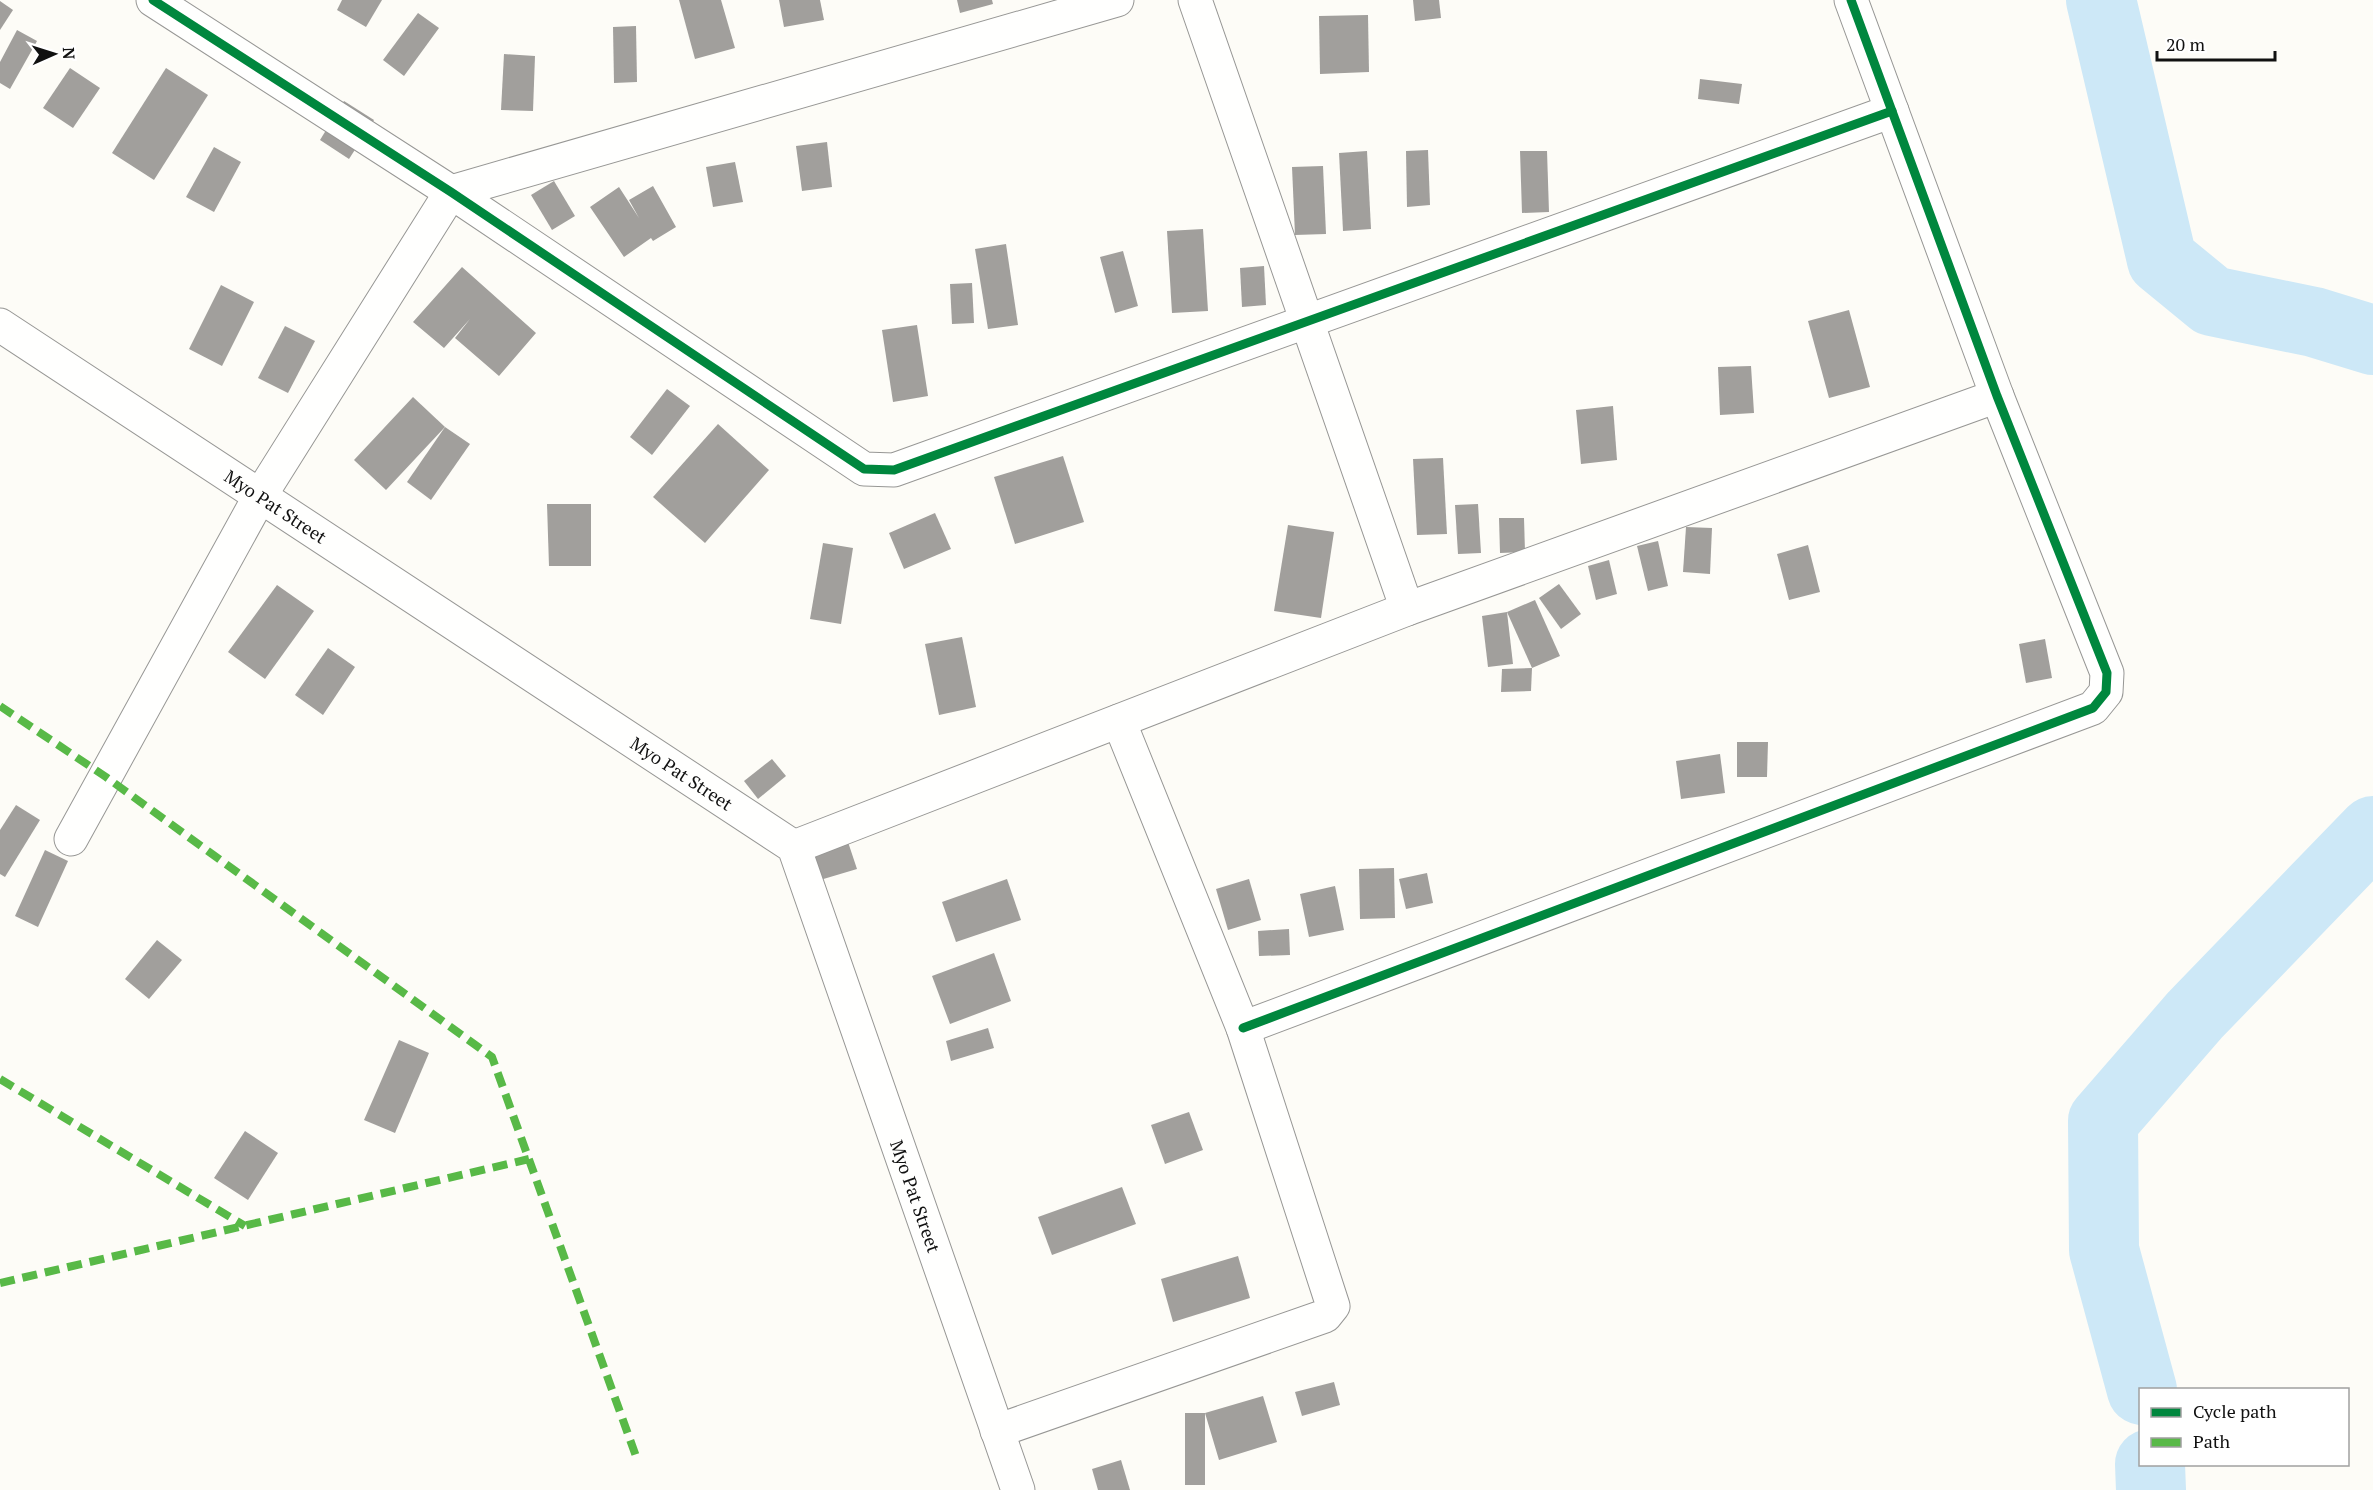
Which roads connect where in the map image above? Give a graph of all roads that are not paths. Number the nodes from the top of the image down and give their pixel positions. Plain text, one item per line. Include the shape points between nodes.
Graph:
1 (153, 0) edge
2 (1117, 0) edge
3 (1195, 0) edge
4 (1851, 0) edge
5 (1892, 111) junction
6 (451, 192) junction
7 (1307, 320) junction
8 (0, 325) edge
9 (1997, 396) junction
10 (260, 496) junction
11 (1407, 609) junction
12 (1119, 721) junction
13 (71, 839) dead end
14 (794, 847) junction
15 (1243, 1028) junction
16 (997, 1431) junction
17 (1018, 1490) edge

1 - 6 street
2 - 6 street
3 - 7 street
4 - 5 street
5 - 7 street
5 - 9 street
6 - 7 street via 864,469 894,470
6 - 10 street
7 - 11 street
8 - 10 street, Myo Pat Street
9 - 11 street
9 - 15 street via 2107,673 2106,692 2093,708
10 - 13 street
10 - 14 street, Myo Pat Street
11 - 12 street
12 - 14 street
12 - 15 street
14 - 16 street, Myo Pat Street
15 - 16 street via 1333,1306 1330,1311 1325,1316
16 - 17 street, Myo Pat Street

